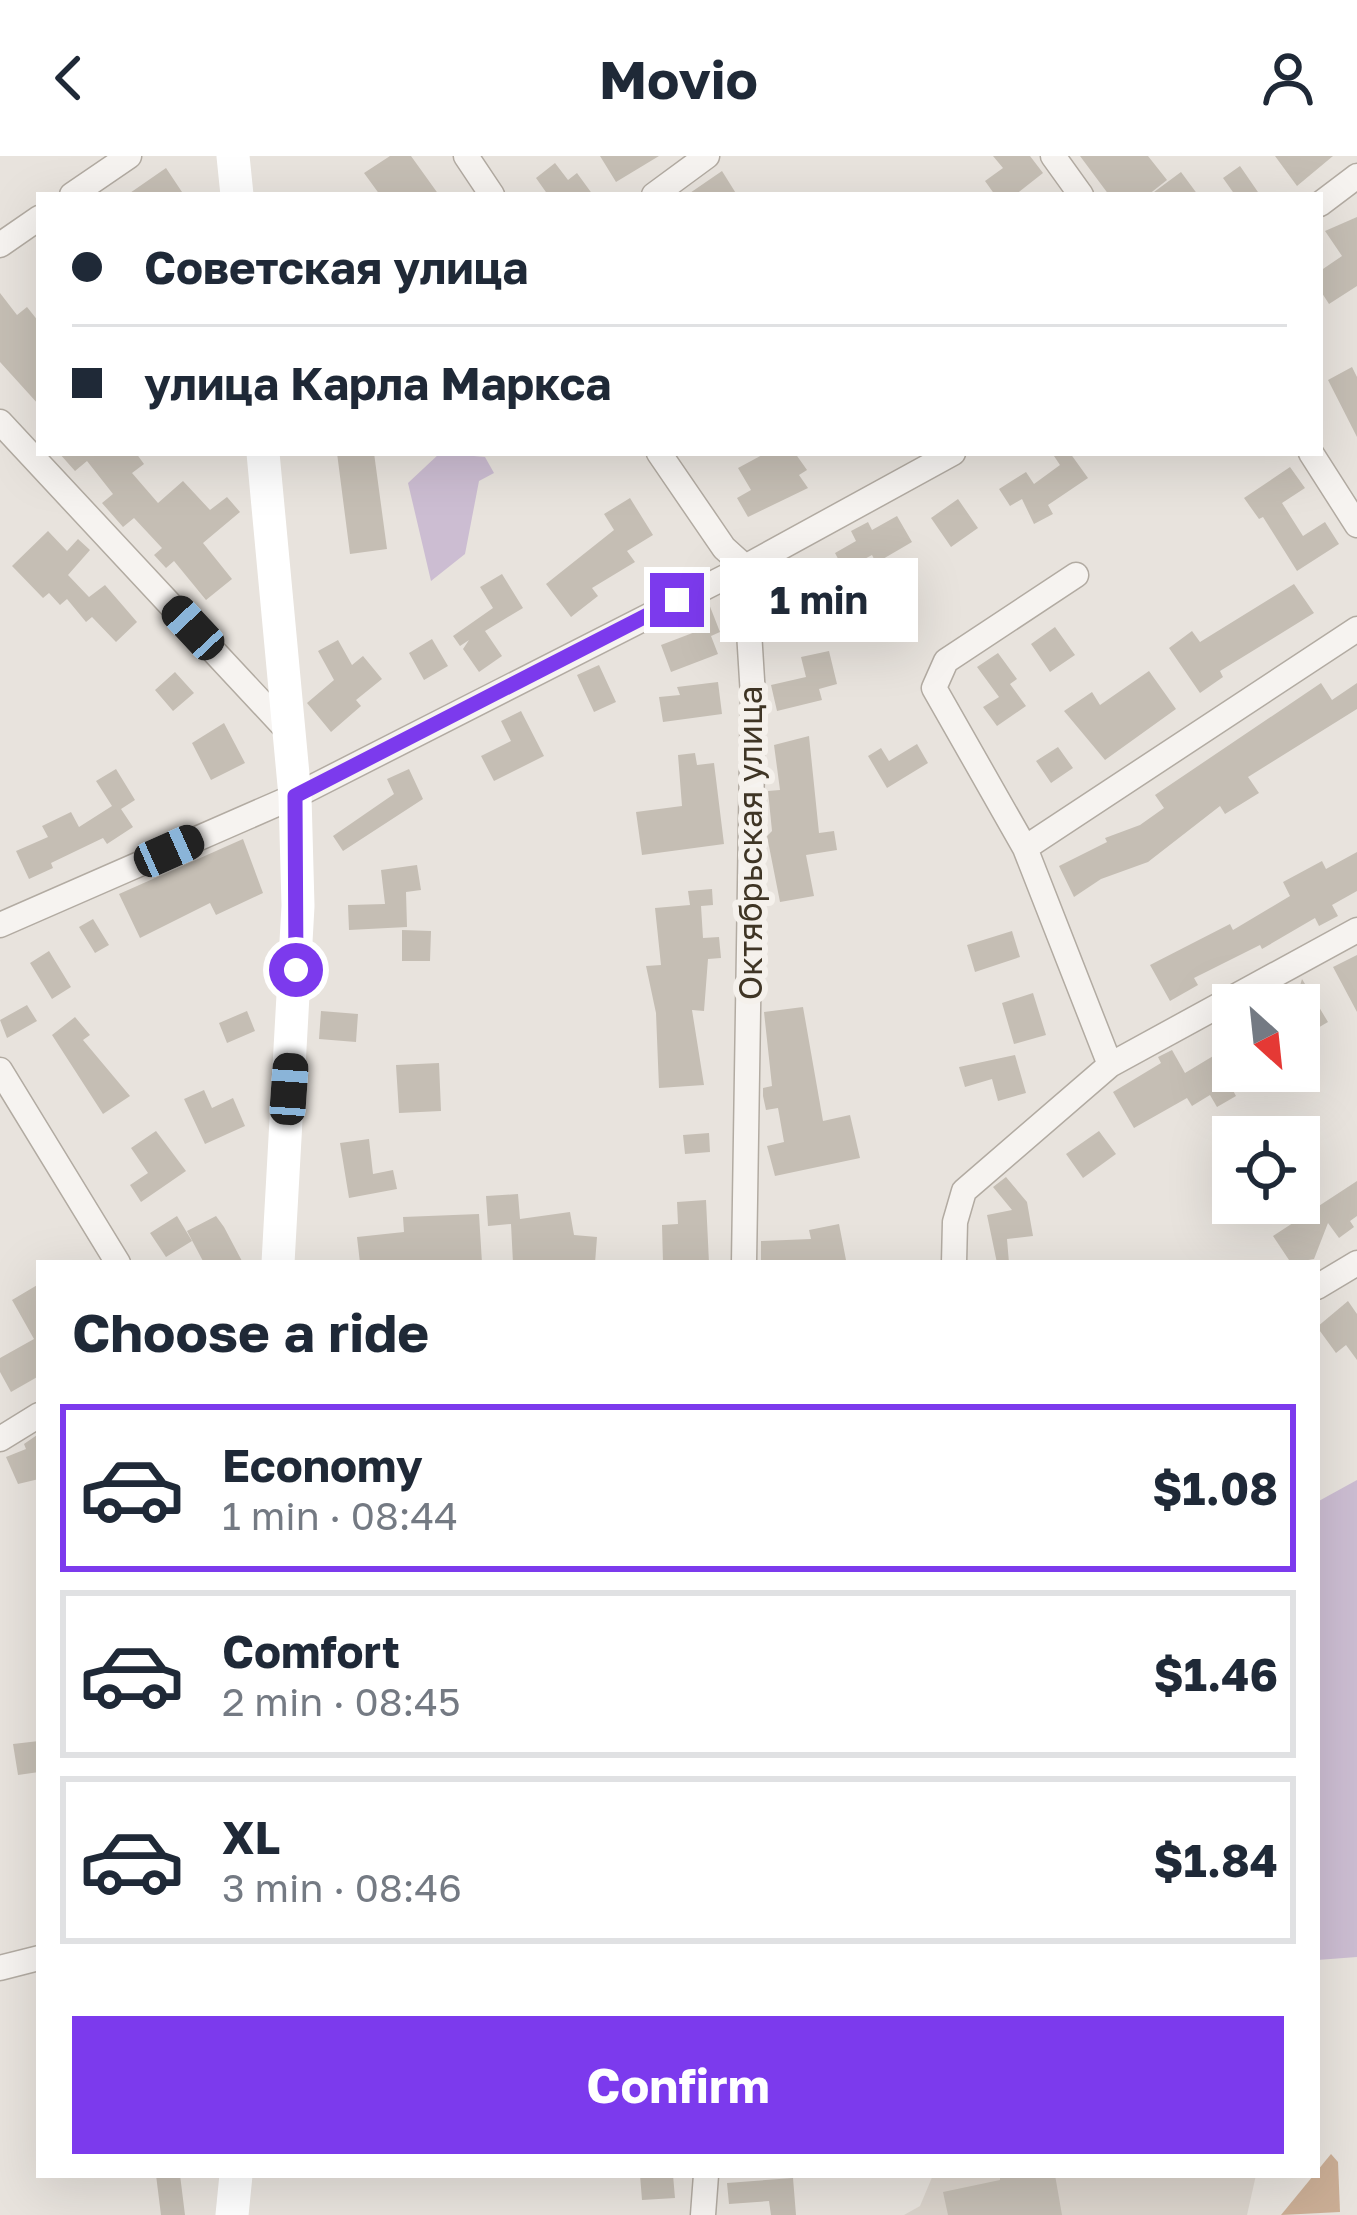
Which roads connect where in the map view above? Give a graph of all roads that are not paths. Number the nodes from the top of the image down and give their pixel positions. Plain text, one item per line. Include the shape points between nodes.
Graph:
1 (129, 156) edge
2 (233, 156) edge
3 (466, 156) edge
4 (707, 156) edge
5 (1053, 156) edge
6 (1357, 176) edge
7 (76, 192) edge
8 (237, 192) edge
9 (490, 192) edge
10 (658, 192) edge
11 (1080, 192) edge
12 (1323, 202) edge
13 (36, 220) edge
14 (0, 245) edge
15 (0, 422) edge
16 (263, 456) edge
17 (661, 456) edge
18 (947, 456) edge
19 (1313, 456) edge
20 (1357, 525) edge
21 (745, 566) junction
22 (1076, 574) dead end
23 (1357, 629) edge
24 (289, 732) junction
25 (295, 796) junction
26 (1025, 848) junction
27 (0, 925) edge
28 (1357, 930) edge
29 (1110, 1065) junction
30 (0, 1070) edge
31 (116, 1260) edge
32 (278, 1260) edge
33 (744, 1260) edge
34 (954, 1260) edge
35 (1357, 1263) edge
36 (1320, 1285) edge
37 (36, 1417) edge
38 (0, 1439) edge
39 (36, 1959) edge
40 (0, 1968) edge
41 (236, 2178) edge
42 (706, 2178) edge
43 (232, 2215) edge
44 (704, 2215) edge

1 - 7 street
2 - 8 street
3 - 9 street
4 - 10 street
5 - 11 street
6 - 12 street
13 - 14 street
15 - 24 street
16 - 24 street
17 - 21 street
18 - 21 street
19 - 20 street
21 - 25 street
21 - 33 street, Октябрьская улица via 753,696
22 - 26 street via 946,662 934,688
23 - 26 street
24 - 25 street
25 - 27 street
25 - 32 street via 296,963
26 - 29 street
28 - 29 street
29 - 34 street via 964,1191
30 - 31 street
35 - 36 street
37 - 38 street
39 - 40 street
41 - 43 street
42 - 44 street

